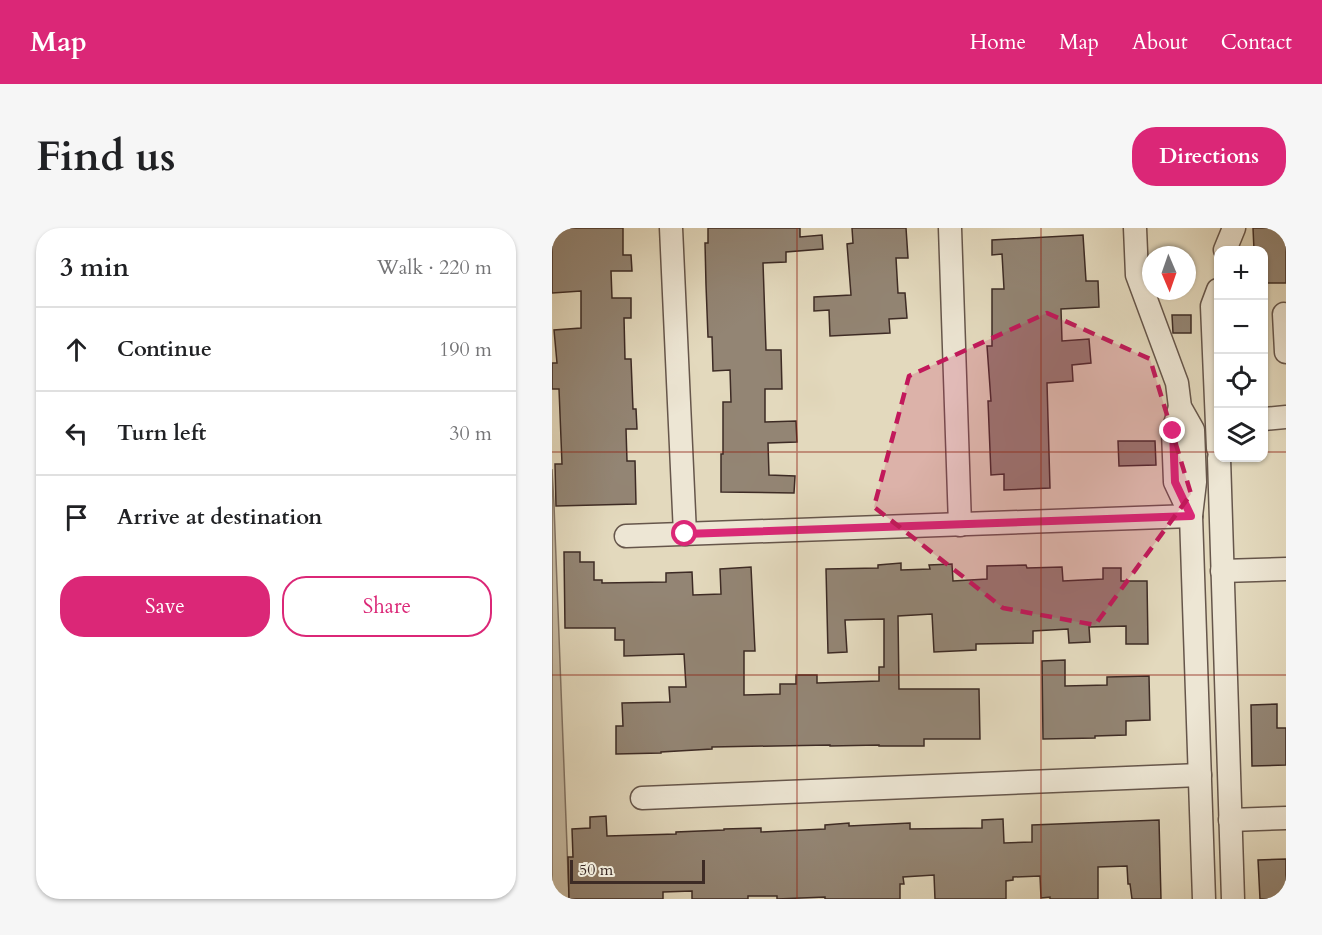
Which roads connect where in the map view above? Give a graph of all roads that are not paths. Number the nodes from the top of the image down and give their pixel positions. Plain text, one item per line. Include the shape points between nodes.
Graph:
1 (671, 228) edge
2 (950, 228) edge
3 (1135, 228) edge
4 (1234, 228) edge
5 (1227, 246) edge
6 (1214, 300) edge
7 (1284, 314) dead end
8 (1286, 352) edge
9 (1217, 408) edge
10 (1286, 417) edge
11 (1268, 419) edge
12 (1219, 462) edge
13 (1191, 516) junction
14 (960, 525) junction
15 (685, 534) junction
16 (626, 536) dead end
17 (1286, 569) edge
18 (1222, 571) junction
19 (1200, 775) junction
20 (642, 798) dead end
21 (1286, 818) edge
22 (1230, 820) junction
23 (1204, 899) edge
24 (1233, 899) edge

1 - 15 street
2 - 14 street
3 - 13 street via 1137,275 1177,383 1180,407 1193,430 1195,482
4 - 5 street
6 - 9 street
7 - 8 street
10 - 11 street
12 - 18 street
13 - 14 street
13 - 19 street
14 - 15 street
15 - 16 street
17 - 18 street
18 - 22 street
19 - 20 street
19 - 23 street
21 - 22 street
22 - 24 street

